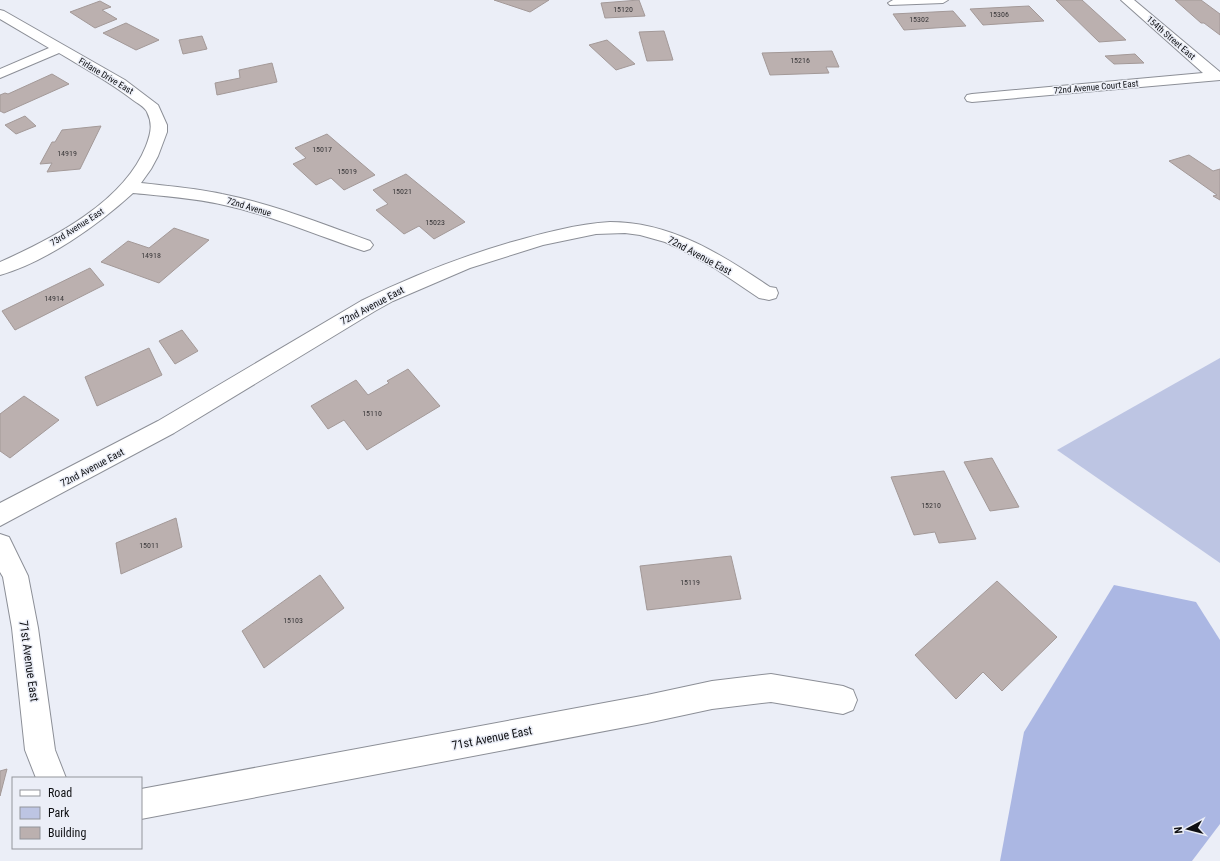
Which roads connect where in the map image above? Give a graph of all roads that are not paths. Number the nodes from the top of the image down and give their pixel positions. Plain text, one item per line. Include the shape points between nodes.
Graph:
1 (943, 0) edge
2 (1127, 0) edge
3 (893, 3) dead end
4 (0, 14) edge
5 (60, 48) junction
6 (0, 74) edge
7 (1218, 76) edge
8 (972, 98) dead end
9 (143, 169) joint
10 (129, 187) junction
11 (364, 245) dead end
12 (0, 269) edge
13 (769, 293) dead end
14 (0, 515) edge
15 (0, 545) edge
16 (843, 700) dead end
17 (51, 777) edge
18 (142, 804) edge

1 - 3 lane
2 - 7 street, 154th Street East
4 - 5 street, Firlane Drive East
5 - 6 street
5 - 9 street, Firlane Drive East via 120,83 153,108 159,132
7 - 8 street, 72nd Avenue Court East
9 - 10 street, 73rd Avenue East
10 - 11 street, 72nd Avenue via 223,199 261,209
10 - 12 street, 73rd Avenue East via 105,209 77,229 30,256
13 - 14 street, 72nd Avenue East via 703,254 640,229 584,230 535,241 492,254 395,292 166,427
15 - 17 street, 71st Avenue East via 15,576 26,628 40,750
16 - 18 street, 71st Avenue East via 771,688 712,695

